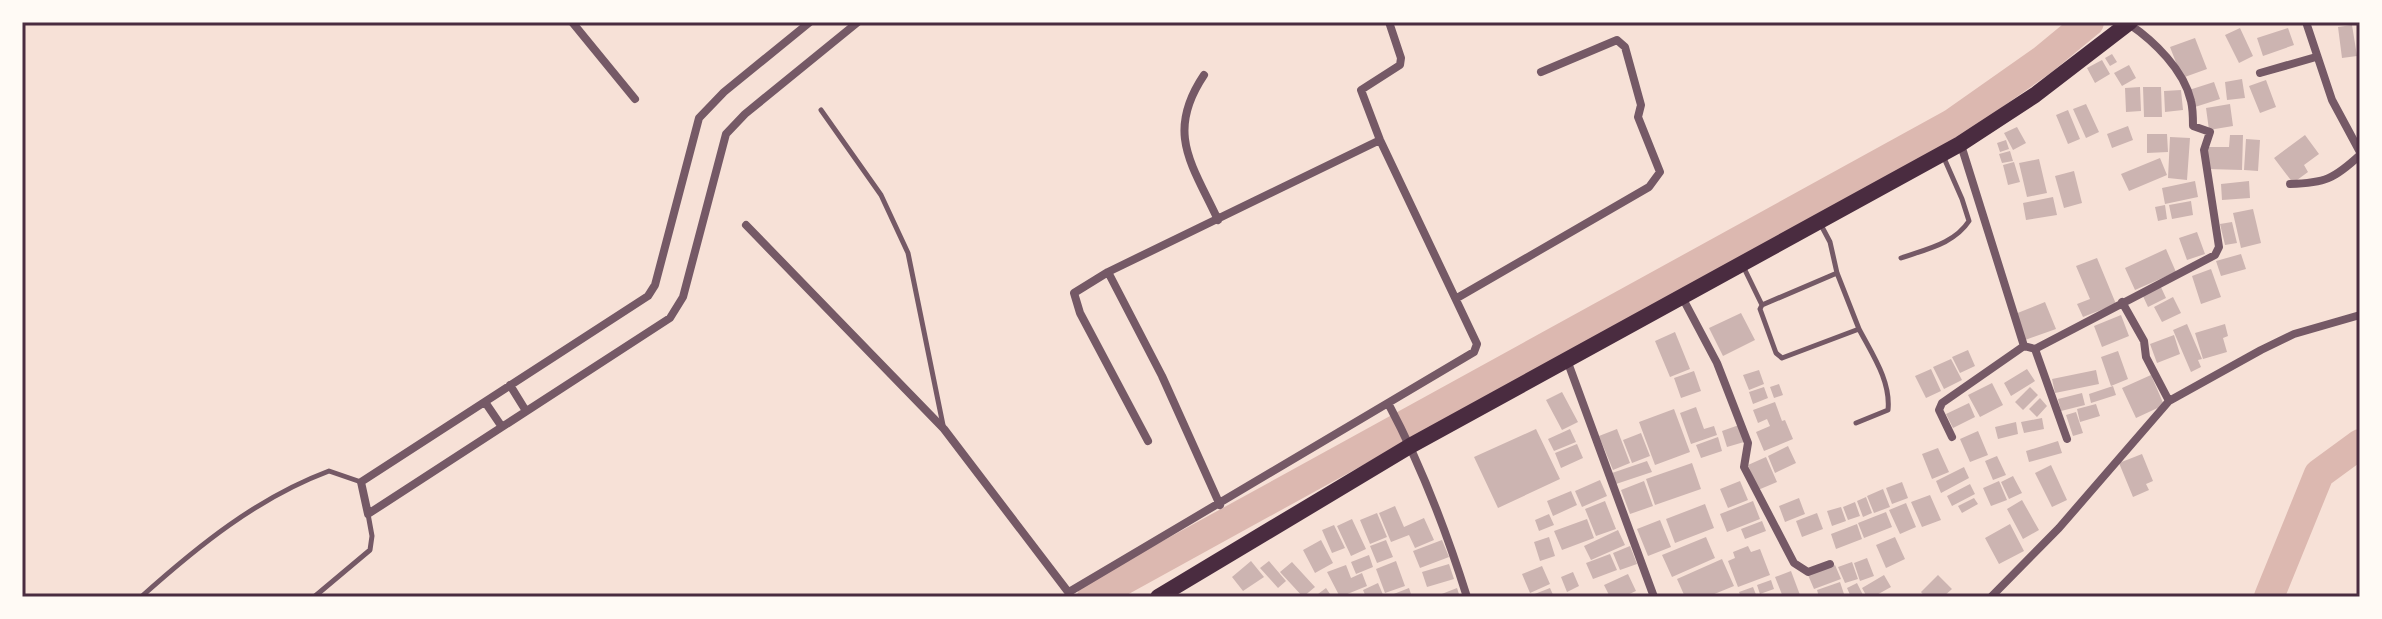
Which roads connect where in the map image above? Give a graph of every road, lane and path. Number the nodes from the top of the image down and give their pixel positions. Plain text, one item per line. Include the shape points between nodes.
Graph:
1 (572, 22) edge
2 (810, 22) edge
3 (858, 22) edge
4 (1389, 22) edge
5 (2306, 22) edge
6 (2129, 23) edge
7 (2316, 57) junction
8 (1541, 72) dead end
9 (2260, 73) dead end
10 (1204, 75) dead end
11 (635, 99) dead end
12 (821, 110) dead end
13 (1380, 140) junction
14 (1960, 144) junction
15 (1942, 154) junction
16 (2360, 154) edge
17 (2290, 184) dead end
18 (1218, 220) junction
19 (1820, 222) junction
20 (746, 225) dead end
21 (1901, 258) dead end
22 (1742, 264) junction
23 (1108, 272) junction
24 (1837, 273) junction
25 (1682, 297) junction
26 (1457, 298) junction
27 (2122, 302) junction
28 (1762, 305) junction
29 (2360, 315) edge
30 (1859, 329) junction
31 (2024, 346) junction
32 (2035, 349) junction
33 (1566, 359) junction
34 (510, 385) junction
35 (2169, 401) junction
36 (485, 402) junction
37 (1388, 403) junction
38 (526, 411) junction
39 (1856, 423) dead end
40 (502, 427) junction
41 (944, 429) junction
42 (1952, 437) dead end
43 (2067, 439) dead end
44 (1148, 441) dead end
45 (1408, 441) junction
46 (361, 482) junction
47 (1220, 505) junction
48 (368, 514) junction
49 (1830, 564) dead end
50 (1071, 595) edge
51 (1650, 596) edge
52 (141, 597) edge
53 (314, 597) edge
54 (1158, 597) edge
55 (1467, 597) edge
56 (1991, 597) edge

1 - 11 street
2 - 34 street via 699,118 648,296
3 - 38 street via 726,134 683,297 670,318
4 - 13 street via 1400,65 1361,90
5 - 7 street
6 - 14 main road
6 - 27 street via 2161,50 2186,88 2193,126 2210,132 2204,150 2219,247 2215,255
7 - 9 street
7 - 16 street
8 - 26 street via 1617,40 1625,47 1641,105 1638,117 1660,172 1649,187
10 - 18 street via 1185,109 1183,133
12 - 41 lane via 881,195 908,253
13 - 18 street
13 - 26 street
14 - 15 main road
14 - 31 street
15 - 19 main road
15 - 21 lane via 1969,221 1949,241
16 - 17 street via 2328,180
18 - 23 street
19 - 22 main road
19 - 24 lane
20 - 41 street
22 - 25 main road
22 - 28 lane
23 - 44 street via 1074,293 1076,304
23 - 47 street
24 - 28 lane
24 - 30 lane
25 - 33 main road
25 - 49 street via 1717,363 1748,443 1744,467 1794,563 1808,572
26 - 37 street via 1477,344 1474,352
27 - 32 street
27 - 35 street
28 - 30 lane via 1782,358
29 - 35 street via 2294,334
30 - 39 lane via 1889,399 1888,410
31 - 32 street
31 - 42 street via 1942,403 1939,410
32 - 43 street
33 - 45 main road
33 - 51 street
34 - 36 street
34 - 38 street
35 - 56 street
36 - 40 street
36 - 46 street
37 - 45 street
37 - 47 street
38 - 40 street
40 - 48 street
41 - 50 street
45 - 54 main road
45 - 55 street
46 - 48 street
46 - 52 lane via 329,471 295,484 226,526
47 - 50 street
48 - 53 lane via 370,550

